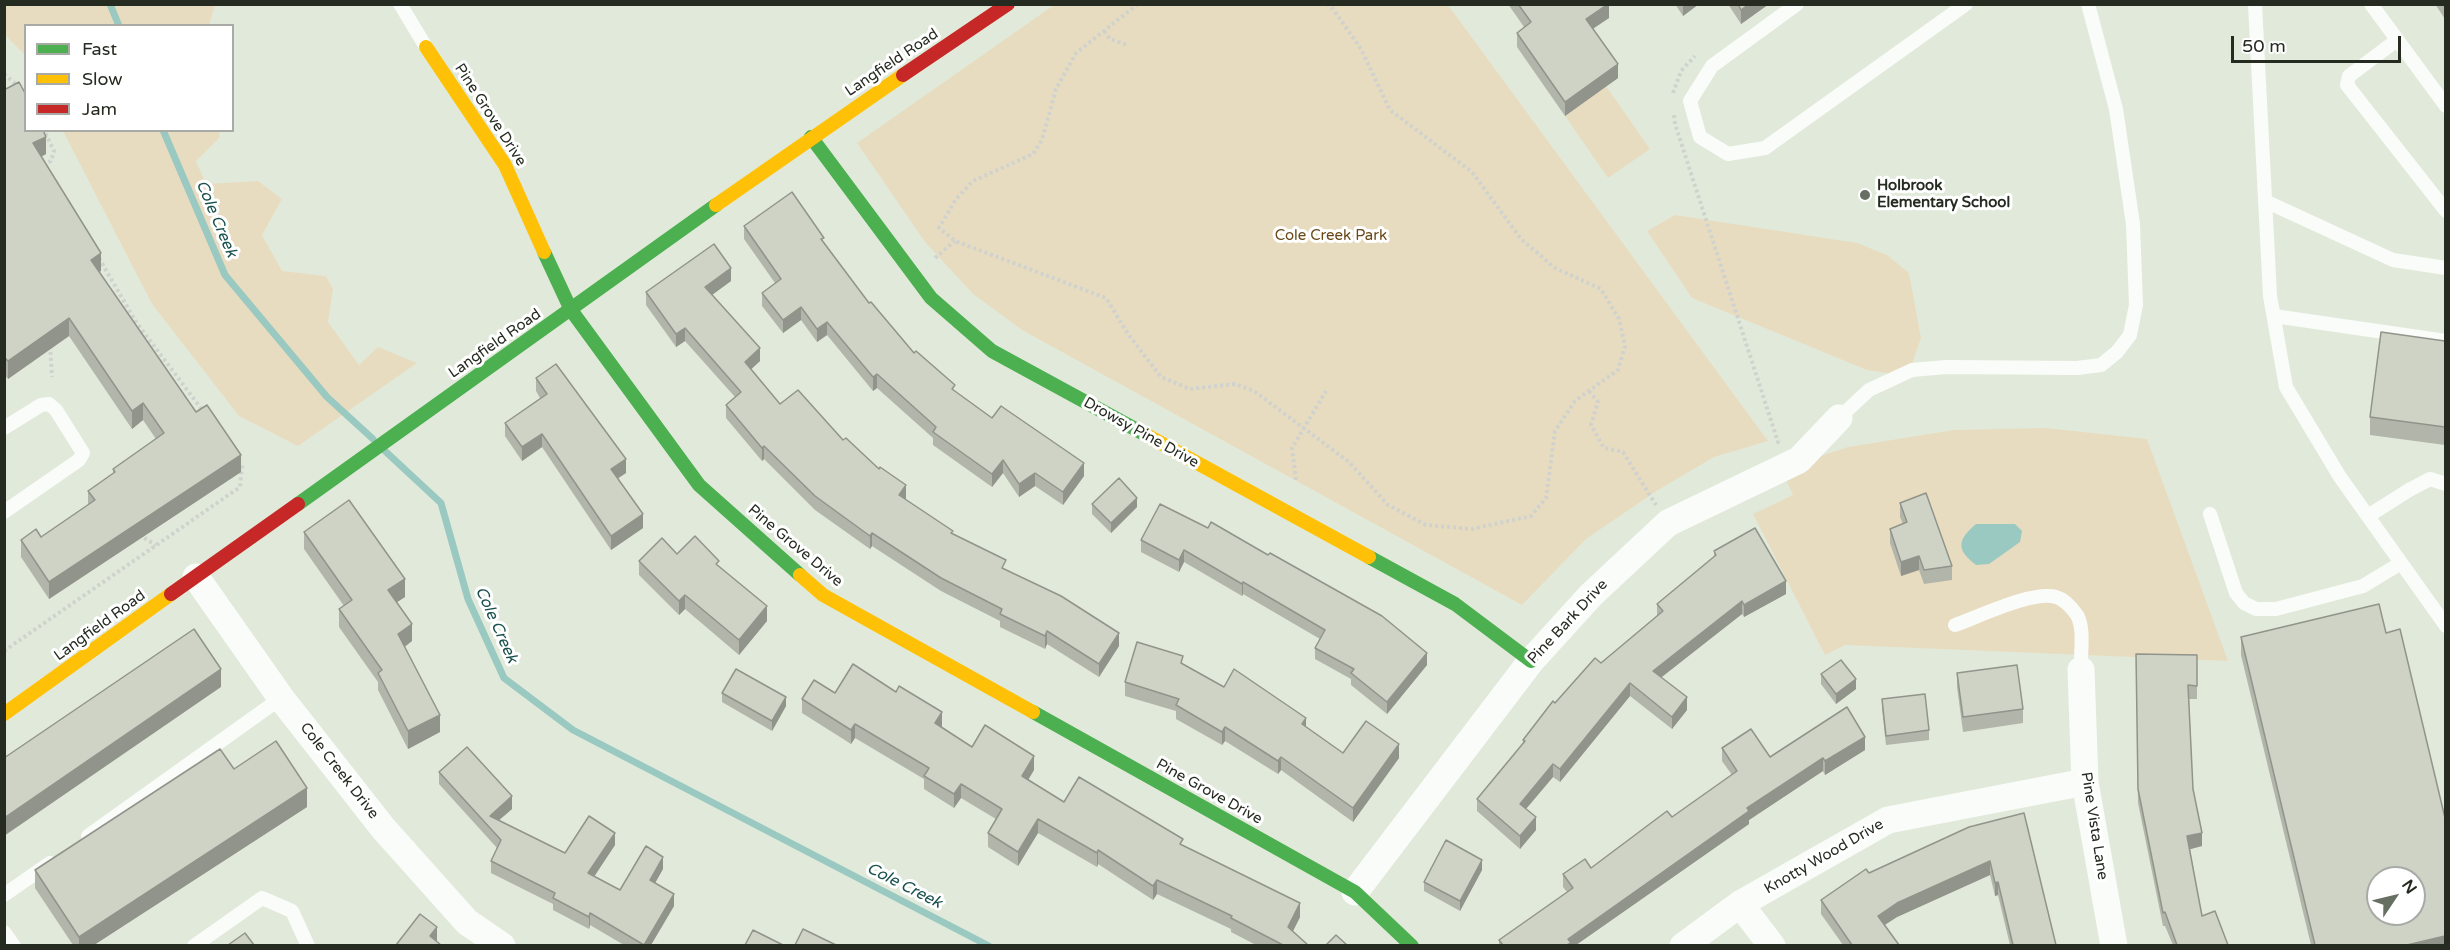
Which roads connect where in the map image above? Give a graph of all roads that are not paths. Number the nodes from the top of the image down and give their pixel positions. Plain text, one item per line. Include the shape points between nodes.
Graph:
1 (400, 4) edge
2 (1008, 4) edge
3 (1797, 4) edge
4 (2088, 4) edge
5 (2255, 4) edge
6 (2371, 4) edge
7 (1966, 5) edge
8 (2397, 40) junction
9 (426, 47) joint
10 (2445, 106) edge
11 (811, 137) junction
12 (2265, 201) junction
13 (2445, 210) edge
14 (2445, 268) edge
15 (571, 310) junction
16 (2274, 316) junction
17 (2445, 341) edge
18 (1839, 418) joint
19 (4, 428) edge
20 (2445, 484) edge
21 (4, 512) edge
22 (2210, 514) dead end
23 (2368, 516) junction
24 (2401, 563) junction
25 (196, 577) junction
26 (1955, 625) dead end
27 (2445, 626) edge
28 (1531, 661) junction
29 (2081, 670) joint
30 (281, 698) junction
31 (4, 714) edge
32 (2085, 782) junction
33 (81, 841) edge
34 (62, 854) edge
35 (1355, 892) junction
36 (4, 895) edge
37 (1740, 904) junction
38 (4, 932) edge
39 (14, 945) edge
40 (194, 945) edge
41 (308, 945) edge
42 (502, 945) edge
43 (1412, 945) edge
44 (1683, 945) edge
45 (1772, 945) edge
46 (2114, 945) edge

1 - 9 lane
2 - 11 street, Langfield Road
3 - 7 lane via 1712,66 1690,101 1700,137 1728,154 1765,148
4 - 18 lane via 2116,109 2133,224 2136,305 2130,335 2101,364 2085,367 1912,370 1869,390
5 - 12 lane
6 - 8 lane
8 - 10 lane
8 - 13 lane via 2349,76 2347,85
9 - 15 street, Pine Grove Drive via 505,165
11 - 15 street, Langfield Road
11 - 28 street, Drowsy Pine Drive via 931,298 992,351 1455,604
12 - 14 lane via 2393,260
12 - 16 lane
15 - 25 street, Langfield Road
15 - 35 street, Pine Grove Drive via 699,485 823,595
16 - 17 lane
16 - 23 lane via 2286,387
18 - 28 street, Pine Bark Drive via 1799,460 1668,523 1591,595
19 - 21 lane via 49,404 83,453 79,460
20 - 23 lane via 2430,479
22 - 24 lane via 2236,592 2244,603 2256,609 2276,609 2363,586
23 - 24 lane
24 - 27 lane
25 - 30 street, Cole Creek Drive
25 - 31 street, Langfield Road
26 - 29 lane via 2034,597 2054,596 2077,615
28 - 35 street, Pine Bark Drive
29 - 32 street, Pine Vista Lane
30 - 33 lane
30 - 42 street, Cole Creek Drive via 383,828 459,914
32 - 37 street, Knotty Wood Drive via 1888,820
32 - 46 street, Pine Vista Lane
34 - 36 lane
35 - 43 street, Pine Grove Drive
37 - 44 street, Knotty Wood Drive
37 - 45 street
38 - 39 lane
40 - 41 lane via 262,898 292,911

